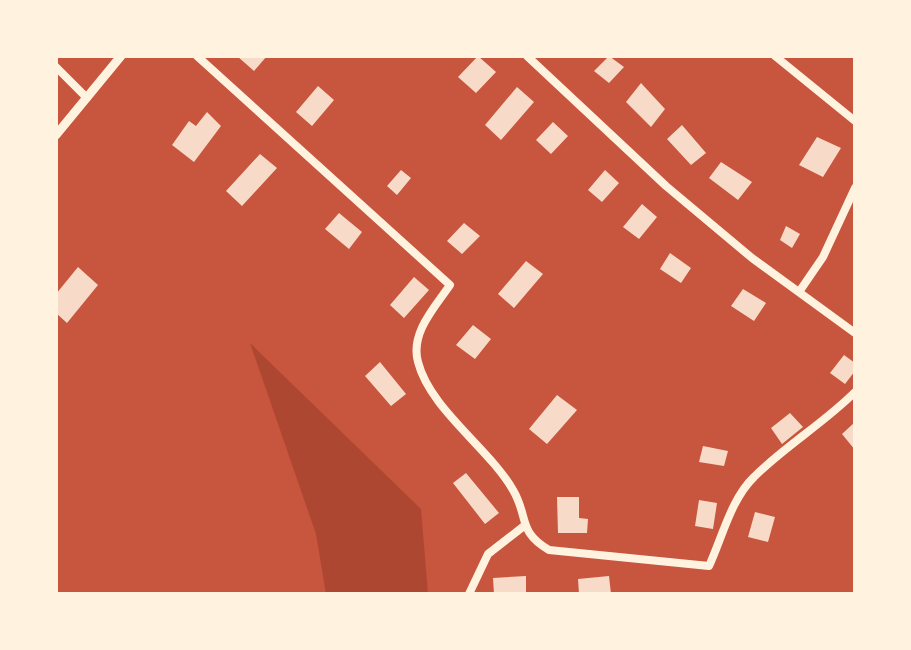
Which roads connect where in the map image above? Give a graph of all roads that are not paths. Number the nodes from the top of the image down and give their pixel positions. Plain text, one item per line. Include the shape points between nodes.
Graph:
1 (121, 56) edge
2 (197, 56) edge
3 (527, 56) edge
4 (775, 56) edge
5 (56, 67) edge
6 (87, 98) junction
7 (855, 121) edge
8 (56, 135) edge
9 (855, 188) edge
10 (799, 292) junction
11 (855, 333) edge
12 (855, 392) edge
13 (524, 526) junction
14 (469, 594) edge

1 - 6 street
2 - 13 street via 450,285 421,329 417,361 439,398 513,490
3 - 10 street via 666,186
4 - 7 street
5 - 6 street
6 - 8 street
9 - 10 street via 823,257
10 - 11 street
12 - 13 street via 752,478 735,503 709,566 549,550 532,540
13 - 14 street via 488,554

